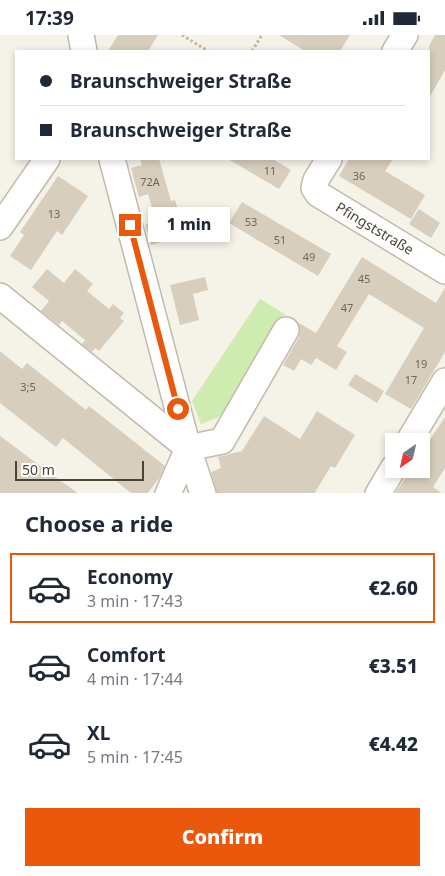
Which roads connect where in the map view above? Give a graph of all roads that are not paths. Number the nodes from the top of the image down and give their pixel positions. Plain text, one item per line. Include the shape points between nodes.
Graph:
1 (81, 35) edge
2 (405, 35) edge
3 (84, 50) edge
4 (396, 50) edge
5 (46, 160) edge
6 (112, 160) edge
7 (328, 160) edge
8 (0, 227) edge
9 (445, 271) edge
10 (0, 296) edge
11 (286, 330) dead end
12 (445, 381) edge
13 (414, 433) edge
14 (188, 448) junction
15 (387, 478) edge
16 (168, 493) edge
17 (203, 493) edge
18 (378, 493) edge

1 - 3 street
2 - 4 street
5 - 8 street
6 - 14 street
7 - 9 street, Pfingststraße via 316,180 314,188 318,193
10 - 14 street
11 - 14 street via 222,441
12 - 13 street
14 - 16 street
14 - 17 street
15 - 18 street

